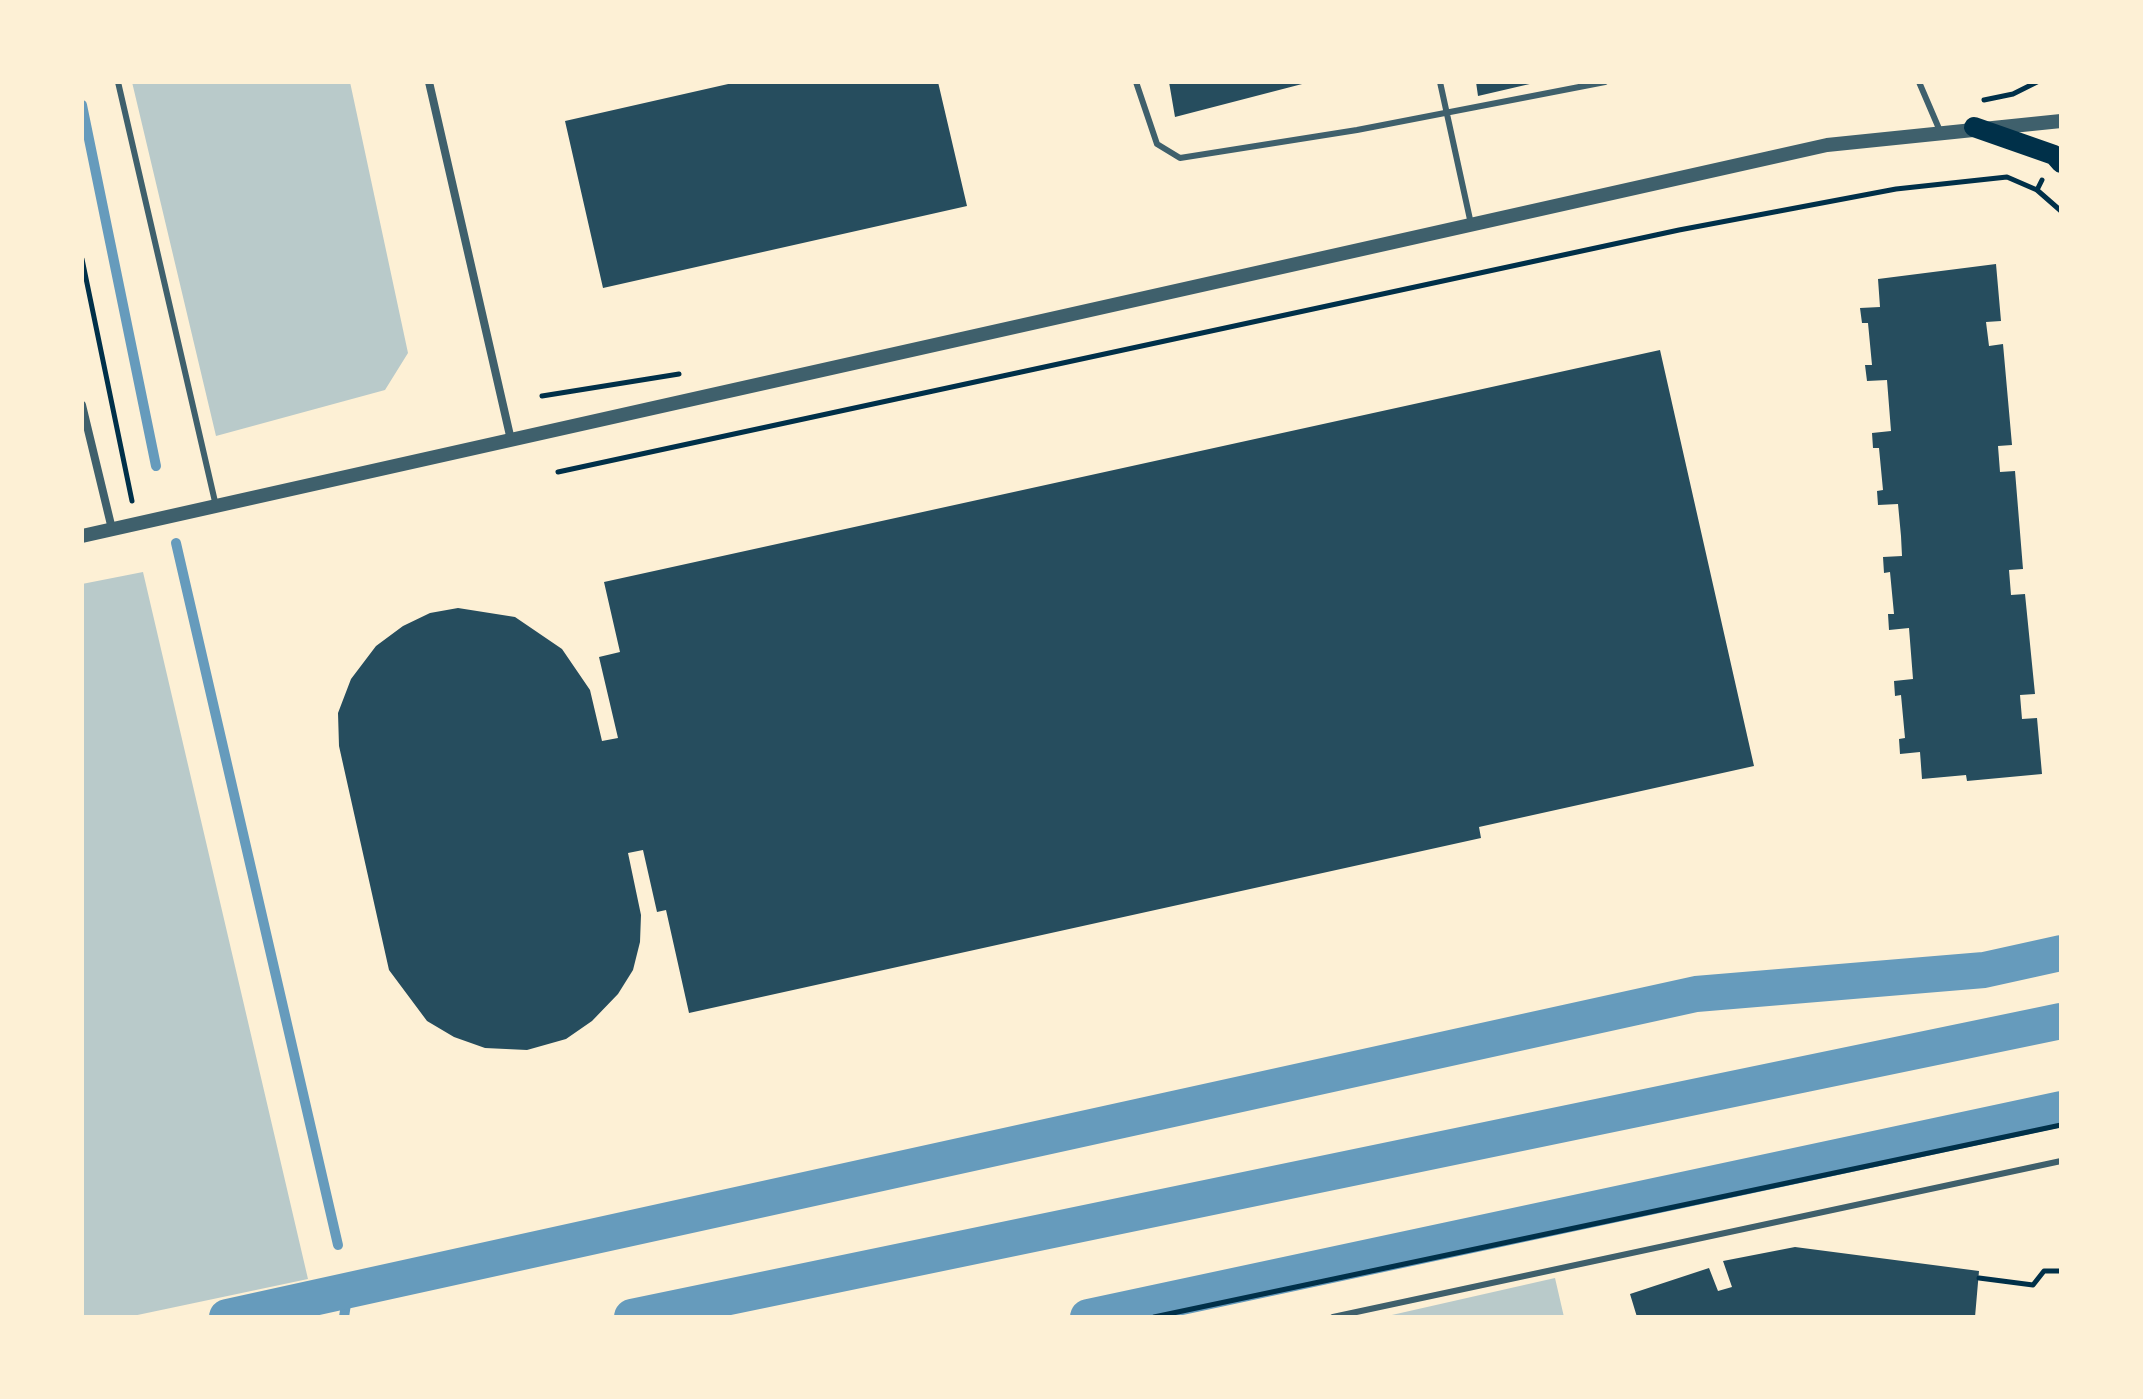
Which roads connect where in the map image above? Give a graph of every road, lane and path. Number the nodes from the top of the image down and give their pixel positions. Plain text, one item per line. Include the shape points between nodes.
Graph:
1 (118, 82) edge
2 (429, 82) edge
3 (1136, 82) edge
4 (1440, 82) edge
5 (1605, 82) edge
6 (1919, 82) edge
7 (1448, 111) junction
8 (2061, 121) edge
9 (1974, 127) junction
10 (1940, 131) junction
11 (2058, 159) edge
12 (2037, 190) junction
13 (2061, 211) edge
14 (1471, 224) junction
15 (82, 259) edge
16 (82, 405) edge
17 (511, 440) junction
18 (558, 472) dead end
19 (216, 506) junction
20 (139, 523) junction
21 (112, 529) junction
22 (82, 536) edge
23 (2061, 1125) edge
24 (2061, 1161) edge
25 (2061, 1271) edge
26 (1979, 1278) dead end
27 (1154, 1317) edge
28 (1333, 1317) edge

1 - 19 lane
2 - 17 street
3 - 7 lane via 1157,144 1180,158
4 - 7 lane
5 - 7 lane
6 - 10 lane
7 - 14 lane
8 - 9 street
9 - 10 street
9 - 11 main road
10 - 14 street via 1827,145
11 - 12 path
12 - 13 path
12 - 18 path via 2007,177 1991,178 1896,189 1694,227
14 - 17 street
15 - 20 path
16 - 21 street
17 - 19 street
19 - 20 street
20 - 21 street
21 - 22 street
23 - 27 path
24 - 28 lane
25 - 26 path via 2044,1271 2033,1285

